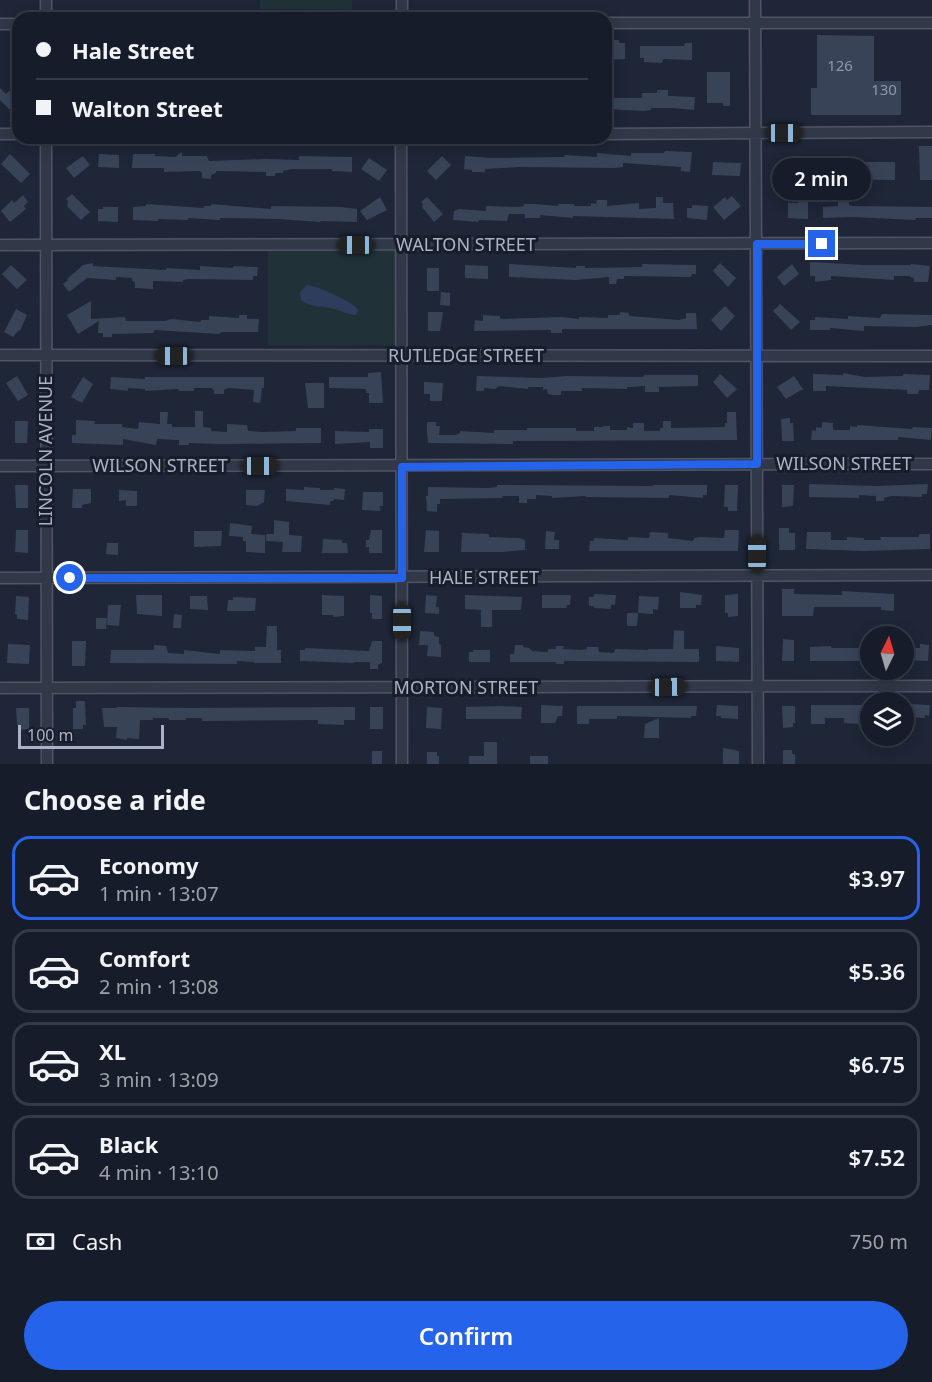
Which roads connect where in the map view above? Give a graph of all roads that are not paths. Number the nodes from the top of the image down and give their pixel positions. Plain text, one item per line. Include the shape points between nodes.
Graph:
1 (755, 0) edge
2 (932, 22) edge
3 (612, 23) edge
4 (756, 23) junction
5 (932, 132) edge
6 (756, 133) junction
7 (612, 134) edge
8 (46, 144) edge
9 (401, 144) edge
10 (932, 243) edge
11 (757, 244) junction
12 (0, 245) edge
13 (46, 245) junction
14 (402, 245) junction
15 (0, 355) edge
16 (46, 355) junction
17 (401, 356) junction
18 (757, 356) junction
19 (932, 356) edge
20 (757, 464) junction
21 (932, 464) edge
22 (0, 466) edge
23 (46, 466) junction
24 (402, 467) junction
25 (932, 575) edge
26 (757, 576) junction
27 (0, 578) edge
28 (46, 578) junction
29 (402, 578) junction
30 (757, 686) junction
31 (932, 686) edge
32 (0, 688) edge
33 (46, 688) junction
34 (402, 688) junction
35 (47, 764) edge
36 (402, 764) edge
37 (758, 764) edge

1 - 4 street
2 - 4 street
3 - 4 street
4 - 6 street
5 - 6 street
6 - 7 street
6 - 11 street
8 - 13 street, LINCOLN AVENUE
9 - 14 street
10 - 11 street, WALTON STREET
11 - 14 street, WALTON STREET
11 - 18 street
12 - 13 street, WALTON STREET
13 - 14 street, WALTON STREET
13 - 16 street, LINCOLN AVENUE
14 - 17 street
15 - 16 street, RUTLEDGE STREET
16 - 17 street, RUTLEDGE STREET
16 - 23 street, LINCOLN AVENUE
17 - 18 street, RUTLEDGE STREET
17 - 24 street
18 - 19 street, RUTLEDGE STREET
18 - 20 street
20 - 21 street, WILSON STREET
20 - 24 street, WILSON STREET
20 - 26 street
22 - 23 street, WILSON STREET
23 - 24 street, WILSON STREET
23 - 28 street, LINCOLN AVENUE
24 - 29 street
25 - 26 street, HALE STREET
26 - 29 street, HALE STREET
26 - 30 street
27 - 28 street, HALE STREET
28 - 29 street, HALE STREET
28 - 33 street, LINCOLN AVENUE
29 - 34 street
30 - 31 street, MORTON STREET
30 - 34 street, MORTON STREET
30 - 37 street
32 - 33 street, MORTON STREET
33 - 34 street, MORTON STREET
33 - 35 street, LINCOLN AVENUE
34 - 36 street

